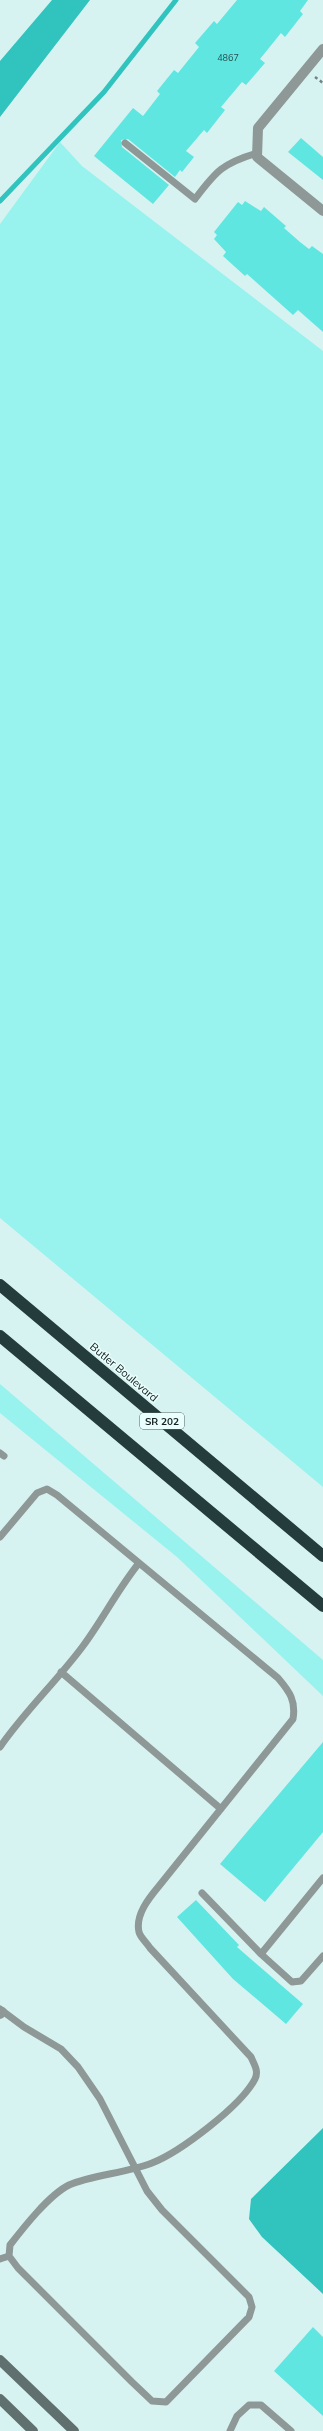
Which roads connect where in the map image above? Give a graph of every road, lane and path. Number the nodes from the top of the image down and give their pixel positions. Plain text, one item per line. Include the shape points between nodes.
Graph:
1 (323, 49) edge
2 (125, 143) dead end
3 (257, 154) junction
4 (323, 211) edge
5 (0, 1285) edge
6 (0, 1336) edge
7 (0, 1537) edge
8 (323, 1556) edge
9 (139, 1563) junction
10 (323, 1606) edge
11 (61, 1672) junction
12 (0, 1732) edge
13 (6, 1738) junction
14 (0, 1747) edge
15 (221, 1809) junction
16 (323, 1878) edge
17 (202, 1893) dead end
18 (261, 1954) junction
19 (323, 1956) edge
20 (1, 2012) edge
21 (137, 2168) junction
22 (9, 2256) junction
23 (0, 2259) edge
24 (0, 2360) edge
25 (0, 2400) edge
26 (32, 2431) edge
27 (74, 2431) edge
28 (230, 2431) edge
29 (291, 2431) edge

1 - 3 street via 258,128
2 - 3 lane via 195,199 212,176 231,161
3 - 4 street via 257,157
5 - 8 highway, Butler Boulevard / SR 202
6 - 10 highway
7 - 9 lane via 37,1493 47,1489 57,1494
9 - 11 lane via 82,1647
9 - 15 lane via 278,1678 291,1693 295,1707 293,1719
11 - 13 lane
11 - 15 lane
12 - 13 lane
13 - 14 lane
15 - 21 lane via 145,1904 138,1921 139,1933 251,2056 256,2068 255,2078 243,2095 206,2130 153,2163
16 - 18 lane
17 - 18 lane
18 - 19 lane via 292,1982 301,1981
20 - 21 lane via 61,2049 78,2067 100,2098
21 - 22 lane via 70,2185 56,2194 10,2245
21 - 22 lane via 147,2192 249,2297 252,2307 249,2317 166,2402 152,2400 132,2382
22 - 23 lane
24 - 27 main road
25 - 26 main road
28 - 29 lane via 237,2416 249,2405 261,2405

